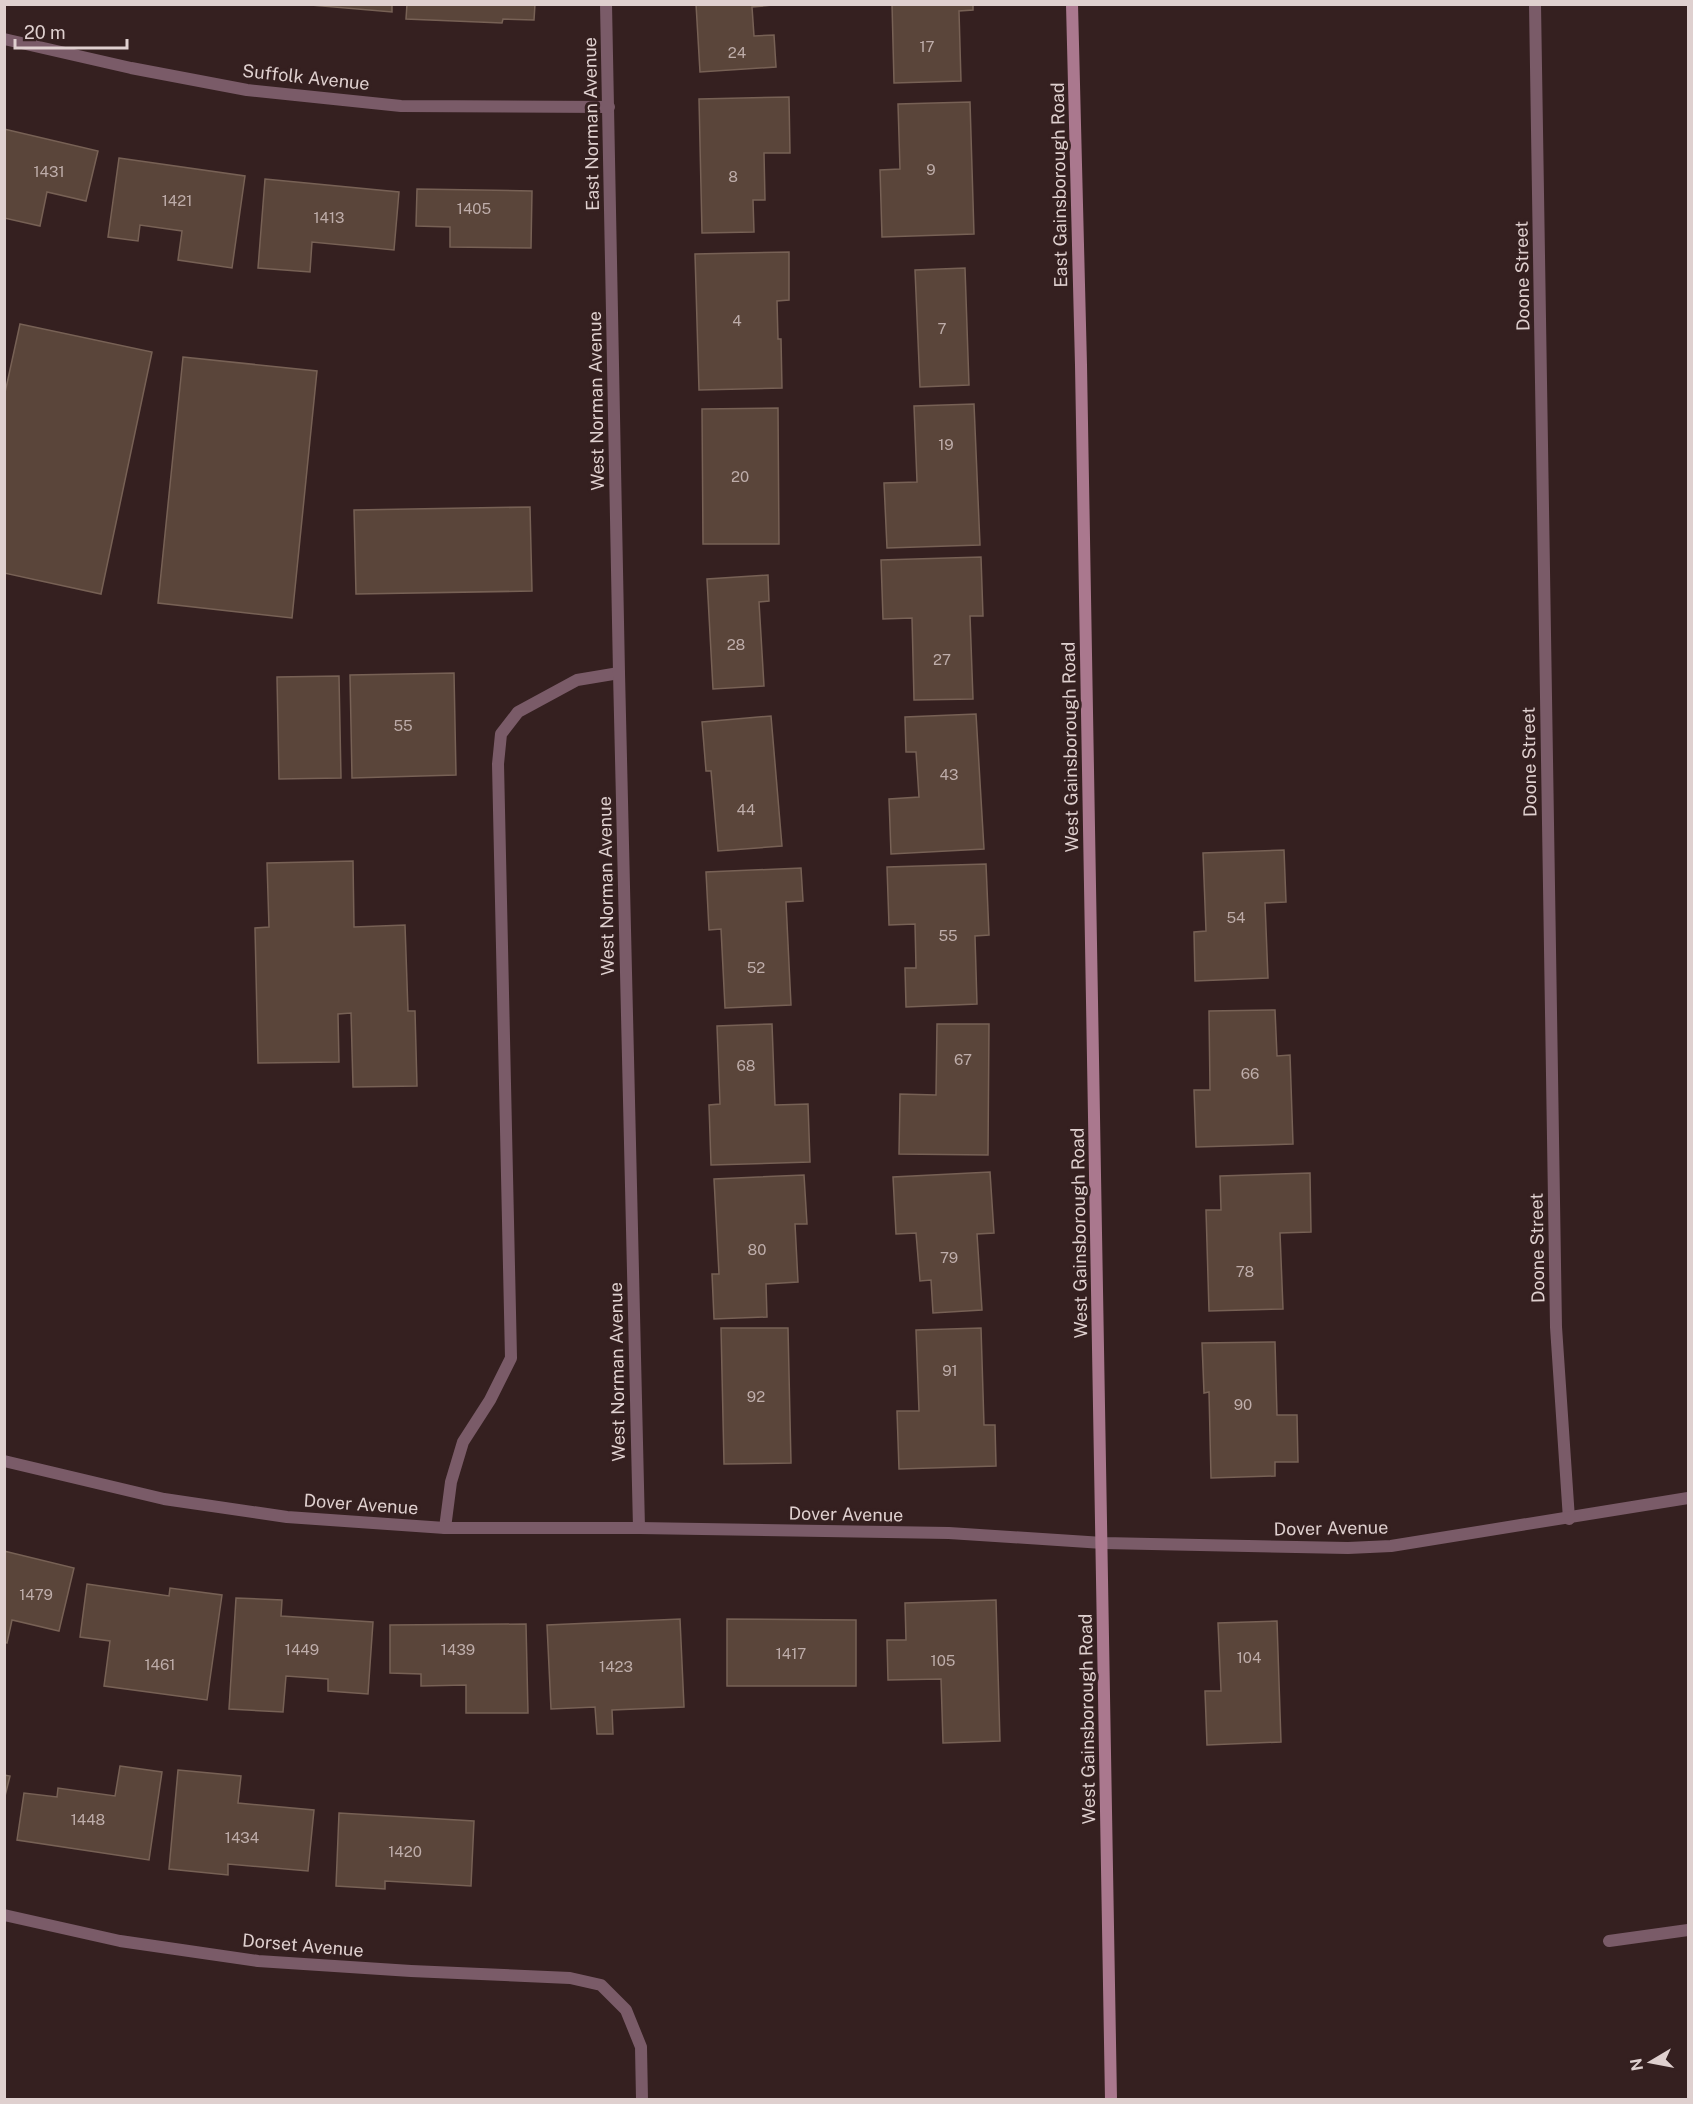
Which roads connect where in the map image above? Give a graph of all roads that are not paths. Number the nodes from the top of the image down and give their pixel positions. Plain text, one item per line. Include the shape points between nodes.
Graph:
1 (606, 4) edge
2 (1072, 4) edge
3 (1535, 4) edge
4 (4, 39) edge
5 (609, 107) junction
6 (611, 244) joint
7 (1081, 365) joint
8 (619, 673) junction
9 (4, 1461) edge
10 (1689, 1498) edge
11 (1569, 1519) junction
12 (445, 1528) junction
13 (639, 1528) junction
14 (1103, 1543) junction
15 (4, 1915) edge
16 (1689, 1930) edge
17 (1609, 1941) dead end
18 (642, 2100) edge
19 (1111, 2100) edge

1 - 5 street, East Norman Avenue
2 - 7 street, East Gainsborough Road
3 - 11 street, Doone Street via 1556,1316
4 - 5 street, Suffolk Avenue via 131,69 247,90 400,106
5 - 6 street, East Norman Avenue
6 - 8 street, West Norman Avenue
7 - 14 street, West Gainsborough Road
8 - 12 street via 576,680 518,712 501,734 498,764 511,1358 463,1442
8 - 13 street, West Norman Avenue
9 - 12 street, Dover Avenue via 164,1499 287,1517
10 - 11 street, Dover Avenue
11 - 14 street, Dover Avenue via 1348,1548
12 - 13 street, Dover Avenue
13 - 14 street, Dover Avenue via 949,1533
14 - 19 street, West Gainsborough Road
15 - 18 street, Dorset Avenue via 120,1941 258,1961 570,1978 602,1985 626,2010 641,2047
16 - 17 street

